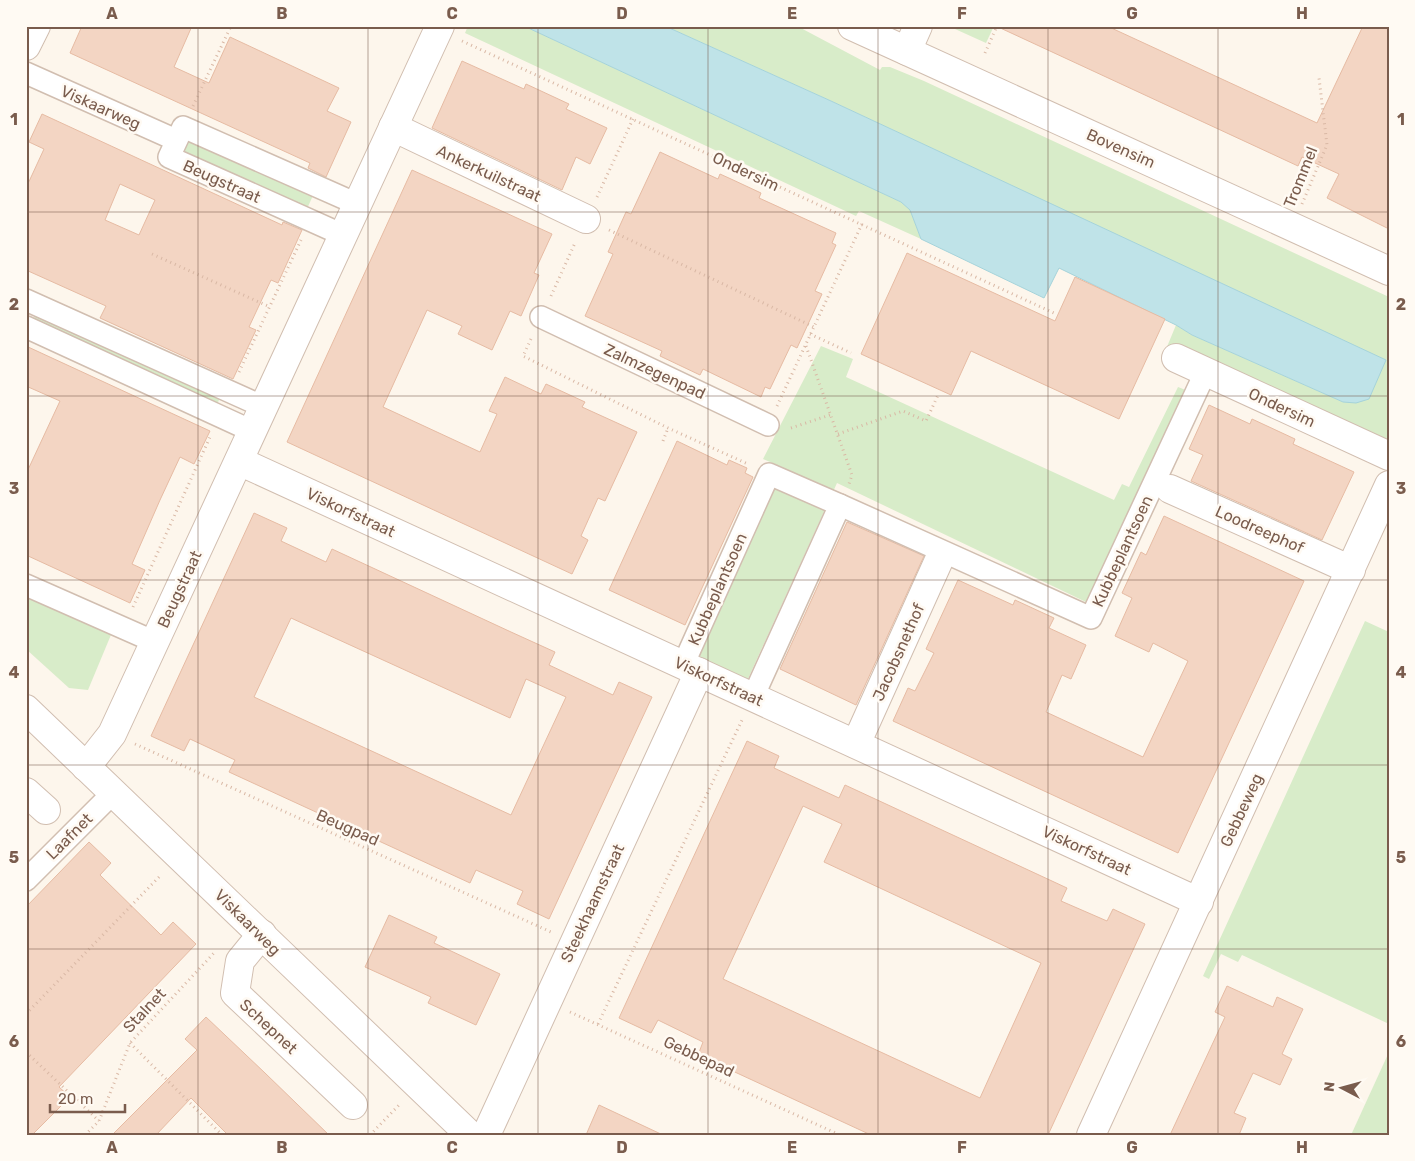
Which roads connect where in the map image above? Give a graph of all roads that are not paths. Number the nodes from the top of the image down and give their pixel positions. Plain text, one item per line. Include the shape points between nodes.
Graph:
1 (36, 26) edge
2 (852, 26) edge
3 (918, 26) edge
4 (439, 28) edge
5 (26, 46) edge
6 (907, 51) junction
7 (26, 73) edge
8 (393, 127) junction
9 (180, 134) junction
10 (357, 204) junction
11 (586, 219) road end
12 (343, 236) junction
13 (1389, 271) edge
14 (29, 309) edge
15 (541, 317) dead end
16 (26, 327) edge
17 (1176, 358) dead end
18 (1206, 371) junction
19 (264, 407) junction
20 (768, 425) road end
21 (252, 431) junction
22 (1389, 456) edge
23 (239, 460) junction
24 (1389, 485) edge
25 (1170, 489) dead end
26 (840, 505) junction
27 (939, 560) dead end
28 (1350, 570) junction
29 (26, 585) edge
30 (155, 642) junction
31 (691, 668) junction
32 (753, 697) junction
33 (26, 709) edge
34 (856, 744) junction
35 (86, 767) junction
36 (26, 792) edge
37 (113, 792) junction
38 (46, 810) dead end
39 (26, 880) edge
40 (1199, 902) junction
41 (254, 926) junction
42 (353, 1105) dead end
43 (470, 1135) edge
44 (486, 1135) edge
45 (1091, 1135) edge

1 - 5 street
2 - 6 street, Bovensim
3 - 6 street
4 - 8 street, Beugstraat
6 - 13 street, Bovensim
7 - 9 street, Viskaarweg
8 - 10 street, Beugstraat
8 - 11 street, Ankerkuilstraat
9 - 10 street, Beugstraat
9 - 12 street, Beugstraat via 169,157
10 - 12 street, Beugstraat
12 - 19 street, Beugstraat
14 - 19 street via 88,328
15 - 20 street, Zalmzegenpad
16 - 21 street
17 - 18 street, Ondersim
18 - 22 street, Ondersim
18 - 26 street, Kubbeplantsoen via 1091,618
19 - 21 street, Beugstraat
21 - 23 street, Beugstraat
23 - 30 street, Beugstraat
23 - 31 street, Viskorfstraat
24 - 28 street, Gebbeweg
25 - 28 street, Loodreephof
26 - 31 street, Kubbeplantsoen via 769,474
26 - 32 street
27 - 34 street, Jacobsnethof
28 - 40 street, Gebbeweg
29 - 30 street
30 - 35 street, Beugstraat via 112,734
31 - 32 street, Viskorfstraat
31 - 44 street, Steekhaamstraat via 574,943
32 - 34 street, Viskorfstraat
33 - 35 street, Viskaarweg
34 - 40 street, Viskorfstraat
35 - 37 street, Viskaarweg
36 - 38 street
37 - 39 street, Laafnet
37 - 41 street, Viskaarweg
40 - 45 street, Gebbeweg
41 - 42 street, Schepnet via 240,961 235,993
41 - 43 street, Viskaarweg

